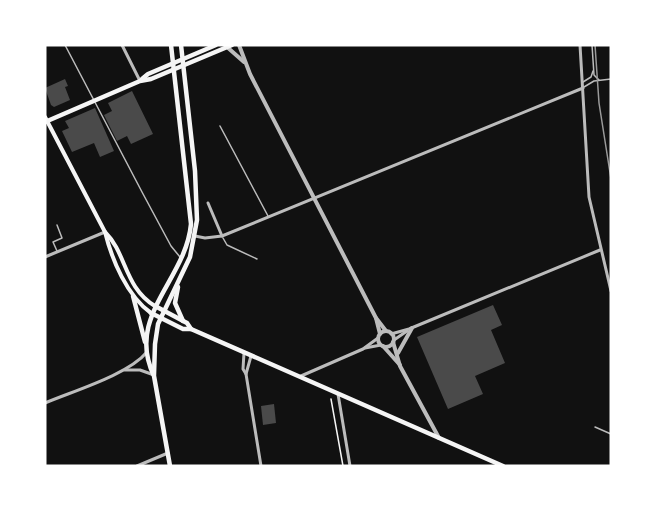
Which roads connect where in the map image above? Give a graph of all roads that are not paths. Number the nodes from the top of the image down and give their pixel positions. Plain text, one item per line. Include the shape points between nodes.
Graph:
1 (65, 45) edge
2 (122, 45) edge
3 (171, 45) edge
4 (181, 45) edge
5 (216, 45) edge
6 (239, 45) edge
7 (580, 45) edge
8 (592, 45) edge
9 (229, 46) edge
10 (183, 62) junction
11 (245, 62) junction
12 (174, 66) junction
13 (593, 70) junction
14 (611, 79) edge
15 (599, 80) junction
16 (140, 81) junction
17 (583, 82) junction
18 (583, 88) junction
19 (94, 100) junction
20 (46, 120) edge
21 (220, 126) dead end
22 (316, 199) junction
23 (208, 203) dead end
24 (269, 217) junction
25 (57, 225) dead end
26 (105, 232) junction
27 (195, 236) junction
28 (222, 236) junction
29 (600, 250) junction
30 (57, 252) junction
31 (45, 257) edge
32 (182, 258) junction
33 (257, 259) dead end
34 (180, 279) junction
35 (611, 291) edge
36 (134, 296) junction
37 (155, 306) junction
38 (164, 311) junction
39 (151, 314) junction
40 (161, 318) junction
41 (376, 318) junction
42 (183, 321) junction
43 (191, 329) junction
44 (411, 329) junction
45 (389, 332) junction
46 (379, 336) junction
47 (394, 341) junction
48 (382, 345) junction
49 (363, 349) junction
50 (147, 350) junction
51 (244, 352) junction
52 (252, 355) junction
53 (397, 355) junction
54 (400, 366) junction
55 (124, 370) junction
56 (246, 374) junction
57 (154, 376) junction
58 (301, 376) junction
59 (338, 394) junction
60 (45, 403) edge
61 (595, 427) dead end
62 (611, 434) edge
63 (439, 438) junction
64 (168, 453) junction
65 (137, 466) edge
66 (170, 466) edge
67 (261, 466) edge
68 (350, 466) edge
69 (503, 466) edge

1 - 19 lane
2 - 16 street
3 - 12 main road
4 - 10 main road
5 - 10 main road
6 - 11 street
7 - 17 street
8 - 13 lane
9 - 10 main road
9 - 11 street
10 - 12 main road
10 - 27 main road via 197,193
11 - 22 street
12 - 16 main road
12 - 32 main road via 191,214
13 - 15 lane
13 - 17 lane
14 - 15 lane
15 - 18 lane
16 - 19 main road
17 - 18 street
18 - 22 street
18 - 29 street via 589,196
19 - 20 main road
19 - 32 lane via 171,246
20 - 26 main road
21 - 24 lane
22 - 24 street
22 - 41 street
23 - 28 street
24 - 28 street
25 - 30 lane via 62,238 53,242
26 - 30 street
26 - 36 main road via 118,268
26 - 37 main road via 132,282
27 - 28 street
27 - 34 main road
28 - 33 lane via 226,244
29 - 35 street
29 - 44 street
30 - 31 street
32 - 37 main road
34 - 38 main road
34 - 42 main road via 175,303
36 - 39 main road
36 - 50 main road
37 - 38 main road
37 - 39 main road
38 - 40 main road
38 - 42 main road
39 - 40 main road
39 - 50 main road
40 - 43 main road
40 - 57 main road via 156,334
41 - 45 street
41 - 46 street
42 - 43 main road
43 - 51 main road
44 - 45 street
44 - 47 street
44 - 53 street
45 - 46 street
45 - 47 street
46 - 48 street
46 - 49 street
47 - 48 street via 390,346
47 - 53 street
48 - 49 street
48 - 54 street
49 - 58 street
50 - 55 street via 138,362
50 - 57 main road
51 - 52 main road
51 - 56 street
52 - 56 street
52 - 58 main road
53 - 54 street
54 - 63 street
55 - 57 street via 140,370
55 - 60 street
56 - 67 street
57 - 64 main road
58 - 59 main road
59 - 63 main road
59 - 68 street
61 - 62 lane
63 - 69 main road
64 - 65 street
64 - 66 main road

